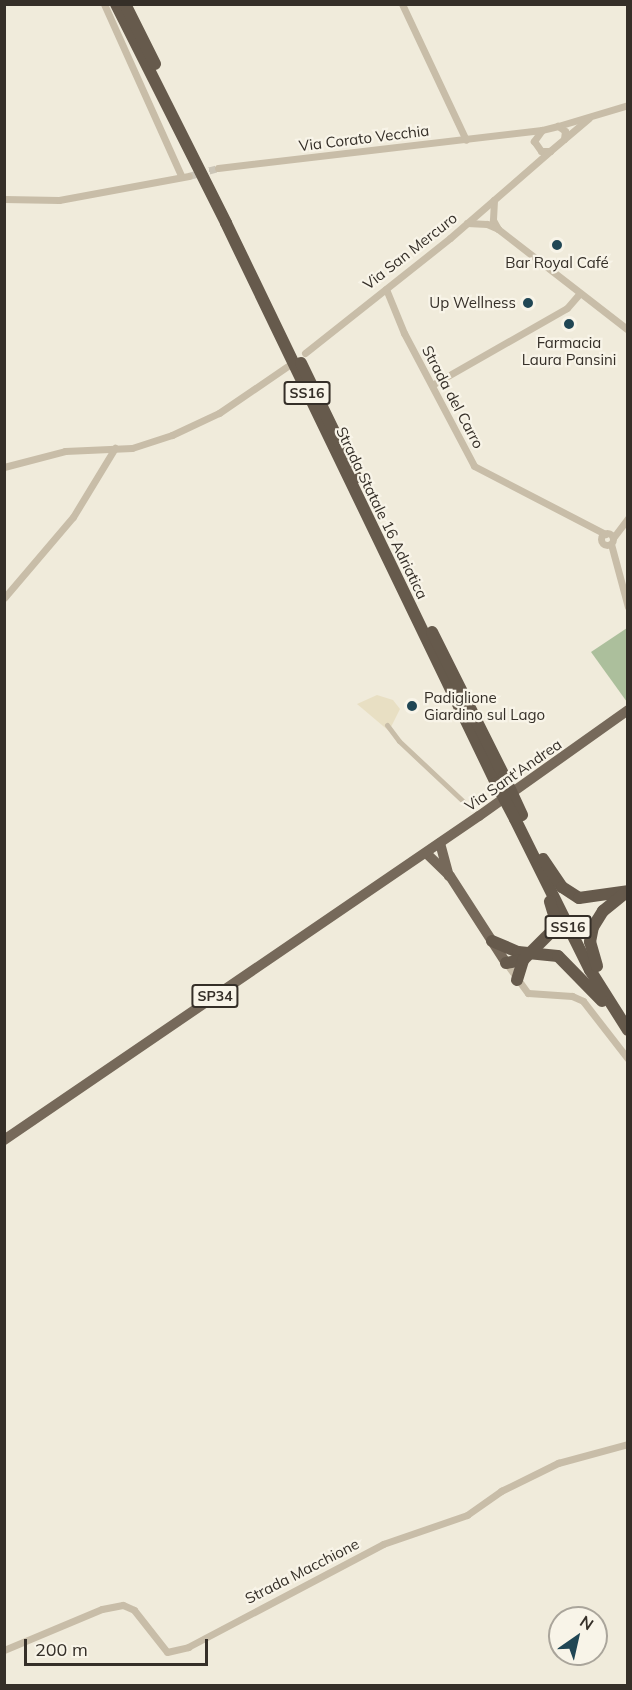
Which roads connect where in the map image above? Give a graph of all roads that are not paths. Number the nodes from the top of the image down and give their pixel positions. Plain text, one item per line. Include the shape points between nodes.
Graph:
1 (104, 4) edge
2 (116, 4) edge
3 (125, 4) edge
4 (402, 4) edge
5 (627, 105) edge
6 (589, 118) junction
7 (558, 126) junction
8 (542, 130) junction
9 (513, 134) junction
10 (564, 139) junction
11 (466, 140) junction
12 (536, 144) junction
13 (550, 151) junction
14 (218, 168) tunnel mouth
15 (529, 168) junction
16 (181, 175) junction
17 (189, 176) tunnel mouth
18 (4, 199) edge
19 (494, 200) junction
20 (481, 211) junction
21 (490, 222) junction
22 (468, 223) junction
23 (386, 289) junction
24 (579, 294) junction
25 (627, 330) edge
26 (305, 353) dead end
27 (288, 366) dead end
28 (432, 385) junction
29 (115, 448) junction
30 (4, 467) edge
31 (627, 519) edge
32 (607, 539) junction
33 (4, 598) edge
34 (627, 607) edge
35 (627, 710) edge
36 (627, 718) edge
37 (616, 721) junction
38 (387, 725) dead end
39 (500, 780) junction
40 (466, 804) dead end
41 (440, 843) junction
42 (426, 853) junction
43 (539, 860) junction
44 (450, 876) junction
45 (627, 891) edge
46 (492, 941) junction
47 (524, 955) junction
48 (506, 963) junction
49 (597, 966) junction
50 (517, 980) junction
51 (626, 1024) edge
52 (627, 1059) edge
53 (4, 1140) edge
54 (627, 1444) edge
55 (4, 1650) edge

1 - 16 street
2 - 39 highway, Strada Statale 16 Adriatica / SS16
3 - 39 highway, Strada Statale 16 Adriatica / SS16
4 - 11 street
5 - 6 street, Via Corato Vecchia
6 - 7 street, Via Corato Vecchia
6 - 10 street, Via Corato Vecchia
7 - 8 street, Via Corato Vecchia
7 - 10 street via 565,131
8 - 9 street, Via Corato Vecchia
8 - 12 street
9 - 11 street, Via Corato Vecchia
9 - 12 street, Via Corato Vecchia
10 - 13 street, Via Corato Vecchia
11 - 14 street, Via Corato Vecchia
12 - 13 street, Via Corato Vecchia
12 - 15 street
13 - 15 street, Via San Mercuro
15 - 19 street, Via San Mercuro
16 - 17 street
16 - 18 street via 92,196
19 - 20 street, Via San Mercuro
19 - 21 street
20 - 21 street
20 - 22 street, Via San Mercuro
21 - 22 street
21 - 24 street
22 - 23 street, Via San Mercuro
23 - 26 street, Via San Mercuro
23 - 28 street, Strada del Carro
24 - 25 street
24 - 28 street via 567,308
27 - 29 street via 219,413 172,435 132,448
28 - 32 street, Strada del Carro via 474,466
29 - 30 street via 64,451
29 - 33 street via 73,517
31 - 32 street
32 - 34 street
35 - 37 main road, Via Sant'Andrea
36 - 37 main road, Via Sant'Andrea
37 - 41 main road, Via Sant'Andrea
38 - 40 street
39 - 43 highway, Strada Statale 16 Adriatica / SS16, bridge
41 - 42 main road, Via Sant'Andrea
41 - 44 main road
42 - 44 main road
42 - 53 main road, SP34
43 - 45 highway via 562,887 579,898
43 - 47 highway via 554,922 548,938
43 - 49 highway, Strada Statale 16 Adriatica / SS16
43 - 51 highway, Strada Statale 16 Adriatica / SS16 via 590,970
44 - 46 main road
45 - 49 highway via 603,911 593,927 590,942
46 - 47 highway
46 - 48 main road
47 - 48 highway
47 - 50 highway
47 - 51 highway via 549,953 566,961
48 - 50 street
49 - 51 highway, Strada Statale 16 Adriatica / SS16
50 - 52 street via 528,993 572,996 583,1001
54 - 55 street, Strada Macchione via 558,1463 501,1491 467,1515 383,1544 188,1647 167,1652 134,1610 123,1605 102,1609

